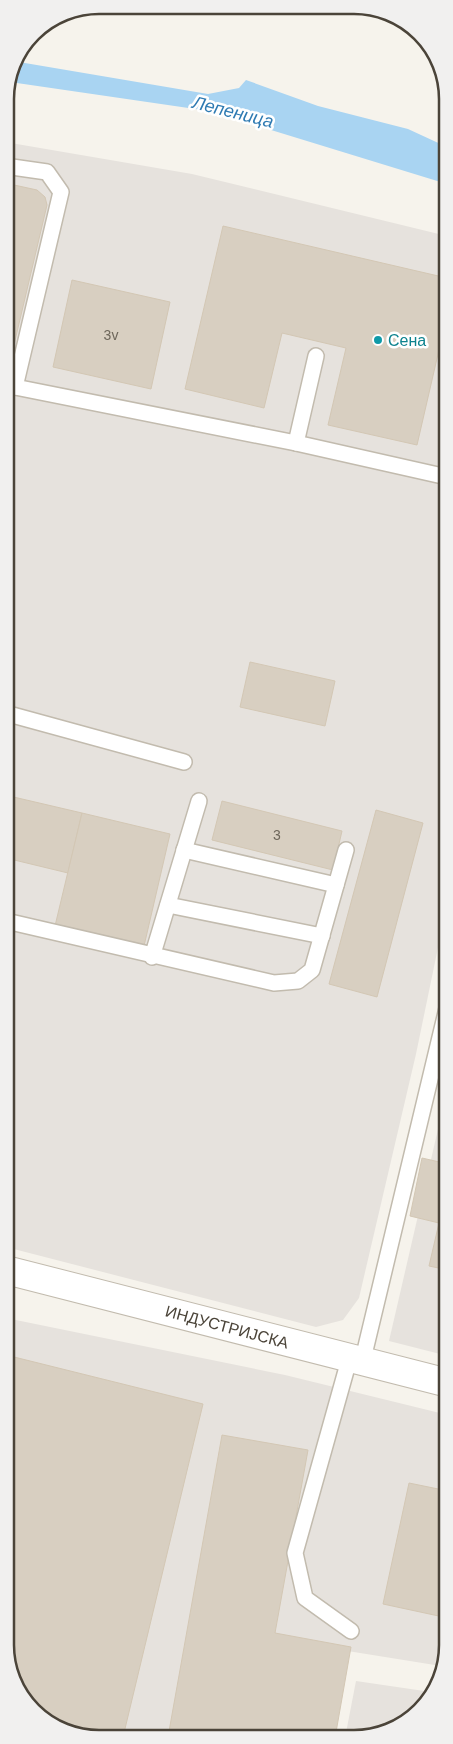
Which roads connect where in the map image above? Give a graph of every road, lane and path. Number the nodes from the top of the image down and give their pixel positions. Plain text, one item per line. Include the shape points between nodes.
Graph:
1 (14, 167) edge
2 (316, 356) dead end
3 (14, 371) edge
4 (14, 387) edge
5 (296, 443) junction
6 (439, 474) edge
7 (14, 715) edge
8 (184, 762) dead end
9 (199, 801) dead end
10 (184, 850) junction
11 (346, 850) dead end
12 (336, 885) junction
13 (168, 905) junction
14 (14, 923) edge
15 (322, 936) junction
16 (152, 957) junction
17 (439, 1039) edge
18 (14, 1272) edge
19 (356, 1361) junction
20 (439, 1382) edge
21 (351, 1631) dead end

1 - 3 lane via 46,172 61,192
2 - 5 lane
4 - 5 lane
5 - 6 lane
7 - 8 lane
9 - 10 lane
10 - 12 lane
10 - 13 lane
11 - 12 lane
12 - 15 lane
13 - 15 lane
13 - 16 lane
14 - 16 lane
15 - 16 lane via 312,970 298,981 274,983
17 - 19 lane
18 - 19 street, ИНДУСТРИЈСКА
19 - 20 street, ИНДУСТРИЈСКА
19 - 21 lane via 295,1553 305,1598

